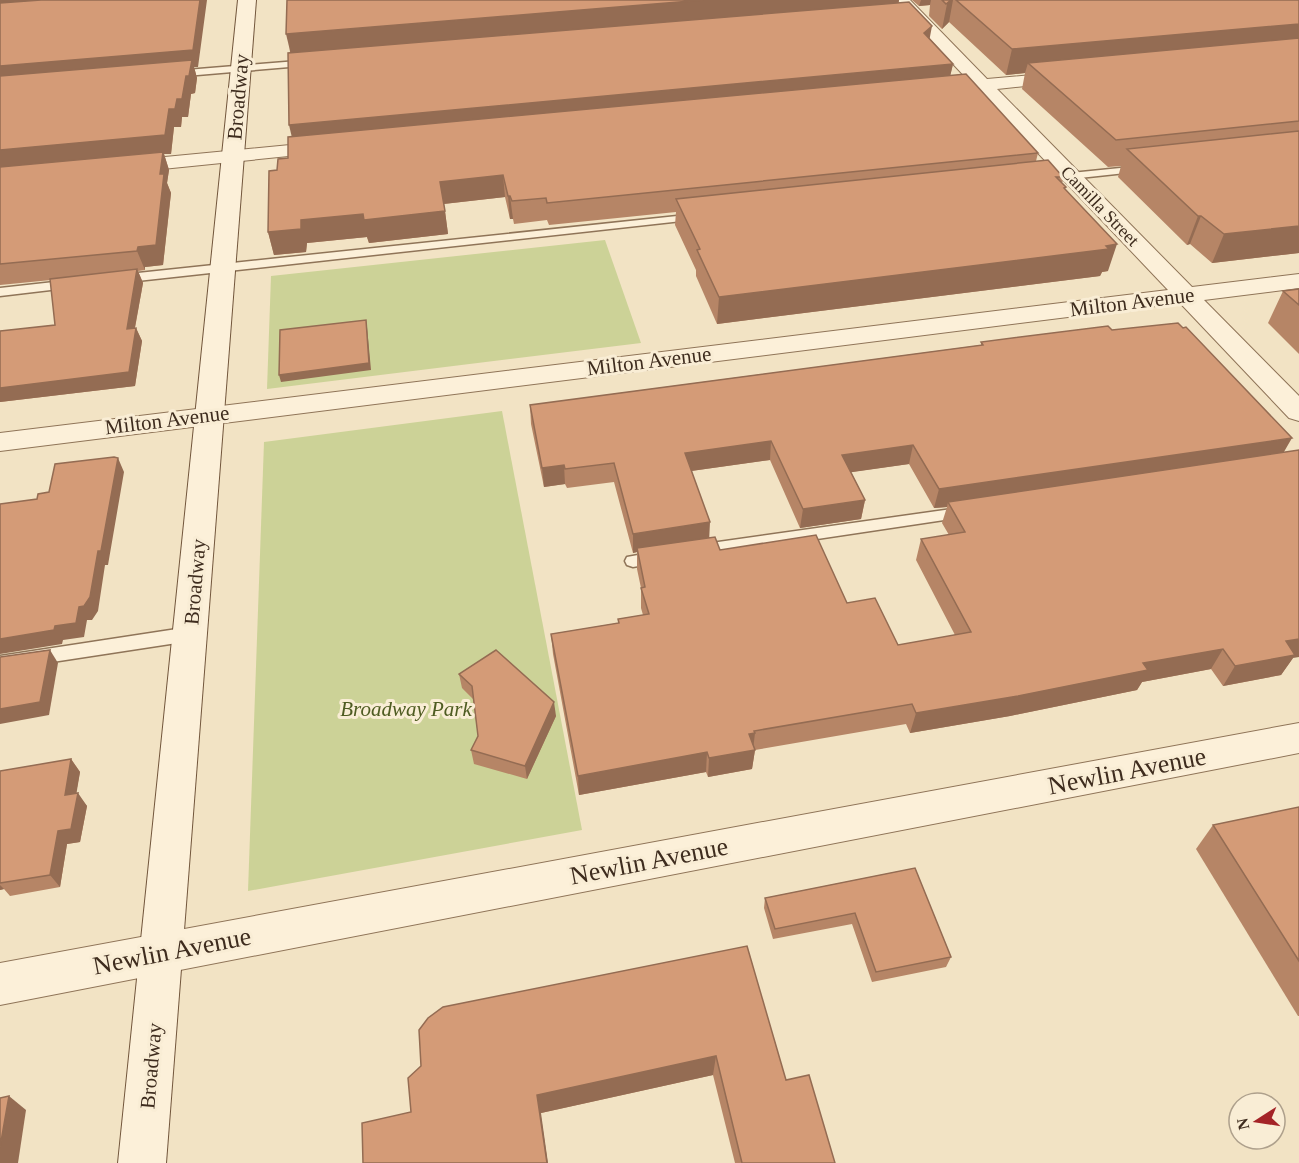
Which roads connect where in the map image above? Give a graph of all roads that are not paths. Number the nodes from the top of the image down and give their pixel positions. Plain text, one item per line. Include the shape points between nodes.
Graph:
1 (247, 0) edge
2 (910, 9) edge
3 (323, 62) edge
4 (240, 68) junction
5 (160, 75) edge
6 (1088, 75) edge
7 (983, 85) junction
8 (912, 91) edge
9 (352, 145) edge
10 (232, 156) junction
11 (105, 168) edge
12 (1151, 168) edge
13 (1071, 176) junction
14 (1048, 179) edge
15 (706, 215) edge
16 (222, 267) junction
17 (105, 280) edge
18 (1299, 281) edge
19 (82, 283) edge
20 (0, 292) edge
21 (1187, 296) junction
22 (1299, 412) edge
23 (210, 414) junction
24 (0, 442) edge
25 (984, 509) edge
26 (633, 561) edge
27 (190, 634) junction
28 (0, 663) edge
29 (1299, 738) edge
30 (161, 953) junction
31 (0, 984) edge
32 (142, 1163) edge

1 - 4 street, Broadway
2 - 7 street, Camilla Street
3 - 4 lane
4 - 5 lane
4 - 10 street, Broadway
6 - 7 street
7 - 8 street
7 - 13 street, Camilla Street
9 - 10 street
10 - 11 street
10 - 16 street, Broadway
12 - 13 lane
13 - 14 lane
13 - 21 street, Camilla Street
15 - 16 lane
16 - 17 lane
16 - 23 street, Broadway
18 - 21 street, Milton Avenue
19 - 20 lane
21 - 22 street, Camilla Street
21 - 23 street, Milton Avenue
23 - 24 street, Milton Avenue
23 - 27 street, Broadway
25 - 26 lane
27 - 28 lane
27 - 30 street, Broadway
29 - 30 street, Newlin Avenue
30 - 31 street, Newlin Avenue
30 - 32 street, Broadway

